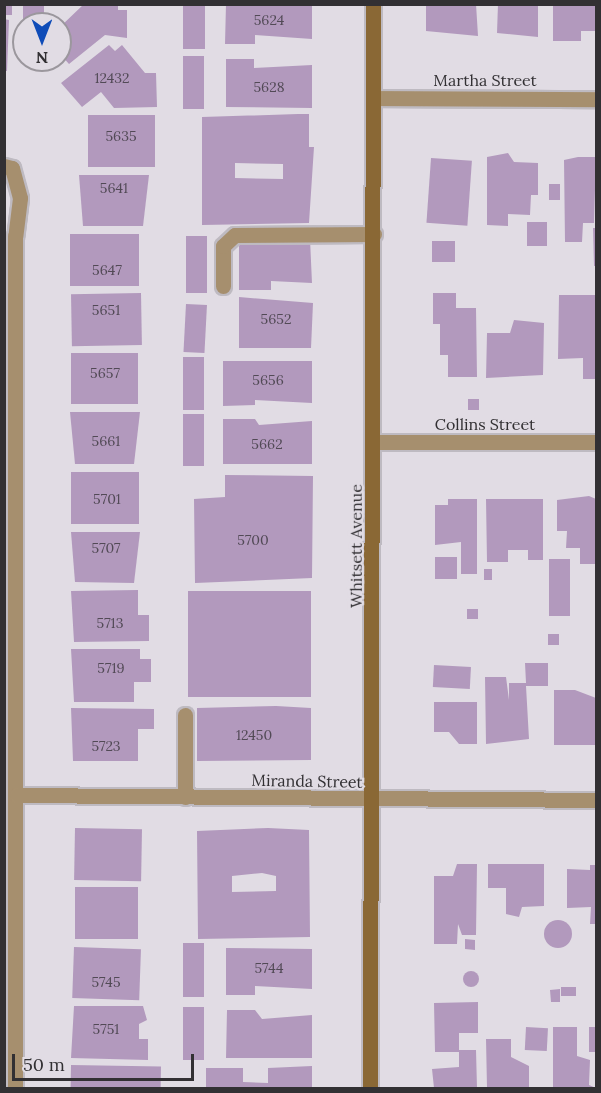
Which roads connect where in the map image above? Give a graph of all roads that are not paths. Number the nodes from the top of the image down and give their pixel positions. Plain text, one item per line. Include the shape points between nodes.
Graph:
1 (373, 4) edge
2 (374, 98) junction
3 (597, 99) edge
4 (8, 167) edge
5 (374, 234) junction
6 (223, 286) dead end
7 (374, 442) junction
8 (597, 442) edge
9 (185, 715) dead end
10 (17, 795) junction
11 (185, 797) junction
12 (373, 799) junction
13 (597, 800) edge
14 (15, 1089) edge
15 (370, 1089) edge

1 - 2 main road, Whitsett Avenue
2 - 3 street, Martha Street
2 - 5 main road, Whitsett Avenue
4 - 10 street via 20,198 15,236
5 - 6 street via 235,235 223,246
5 - 7 main road, Whitsett Avenue
7 - 8 street, Collins Street
7 - 12 main road, Whitsett Avenue
9 - 11 street
10 - 11 street, Miranda Street
10 - 14 street
11 - 12 street, Miranda Street
12 - 13 street, Miranda Street
12 - 15 main road, Whitsett Avenue

